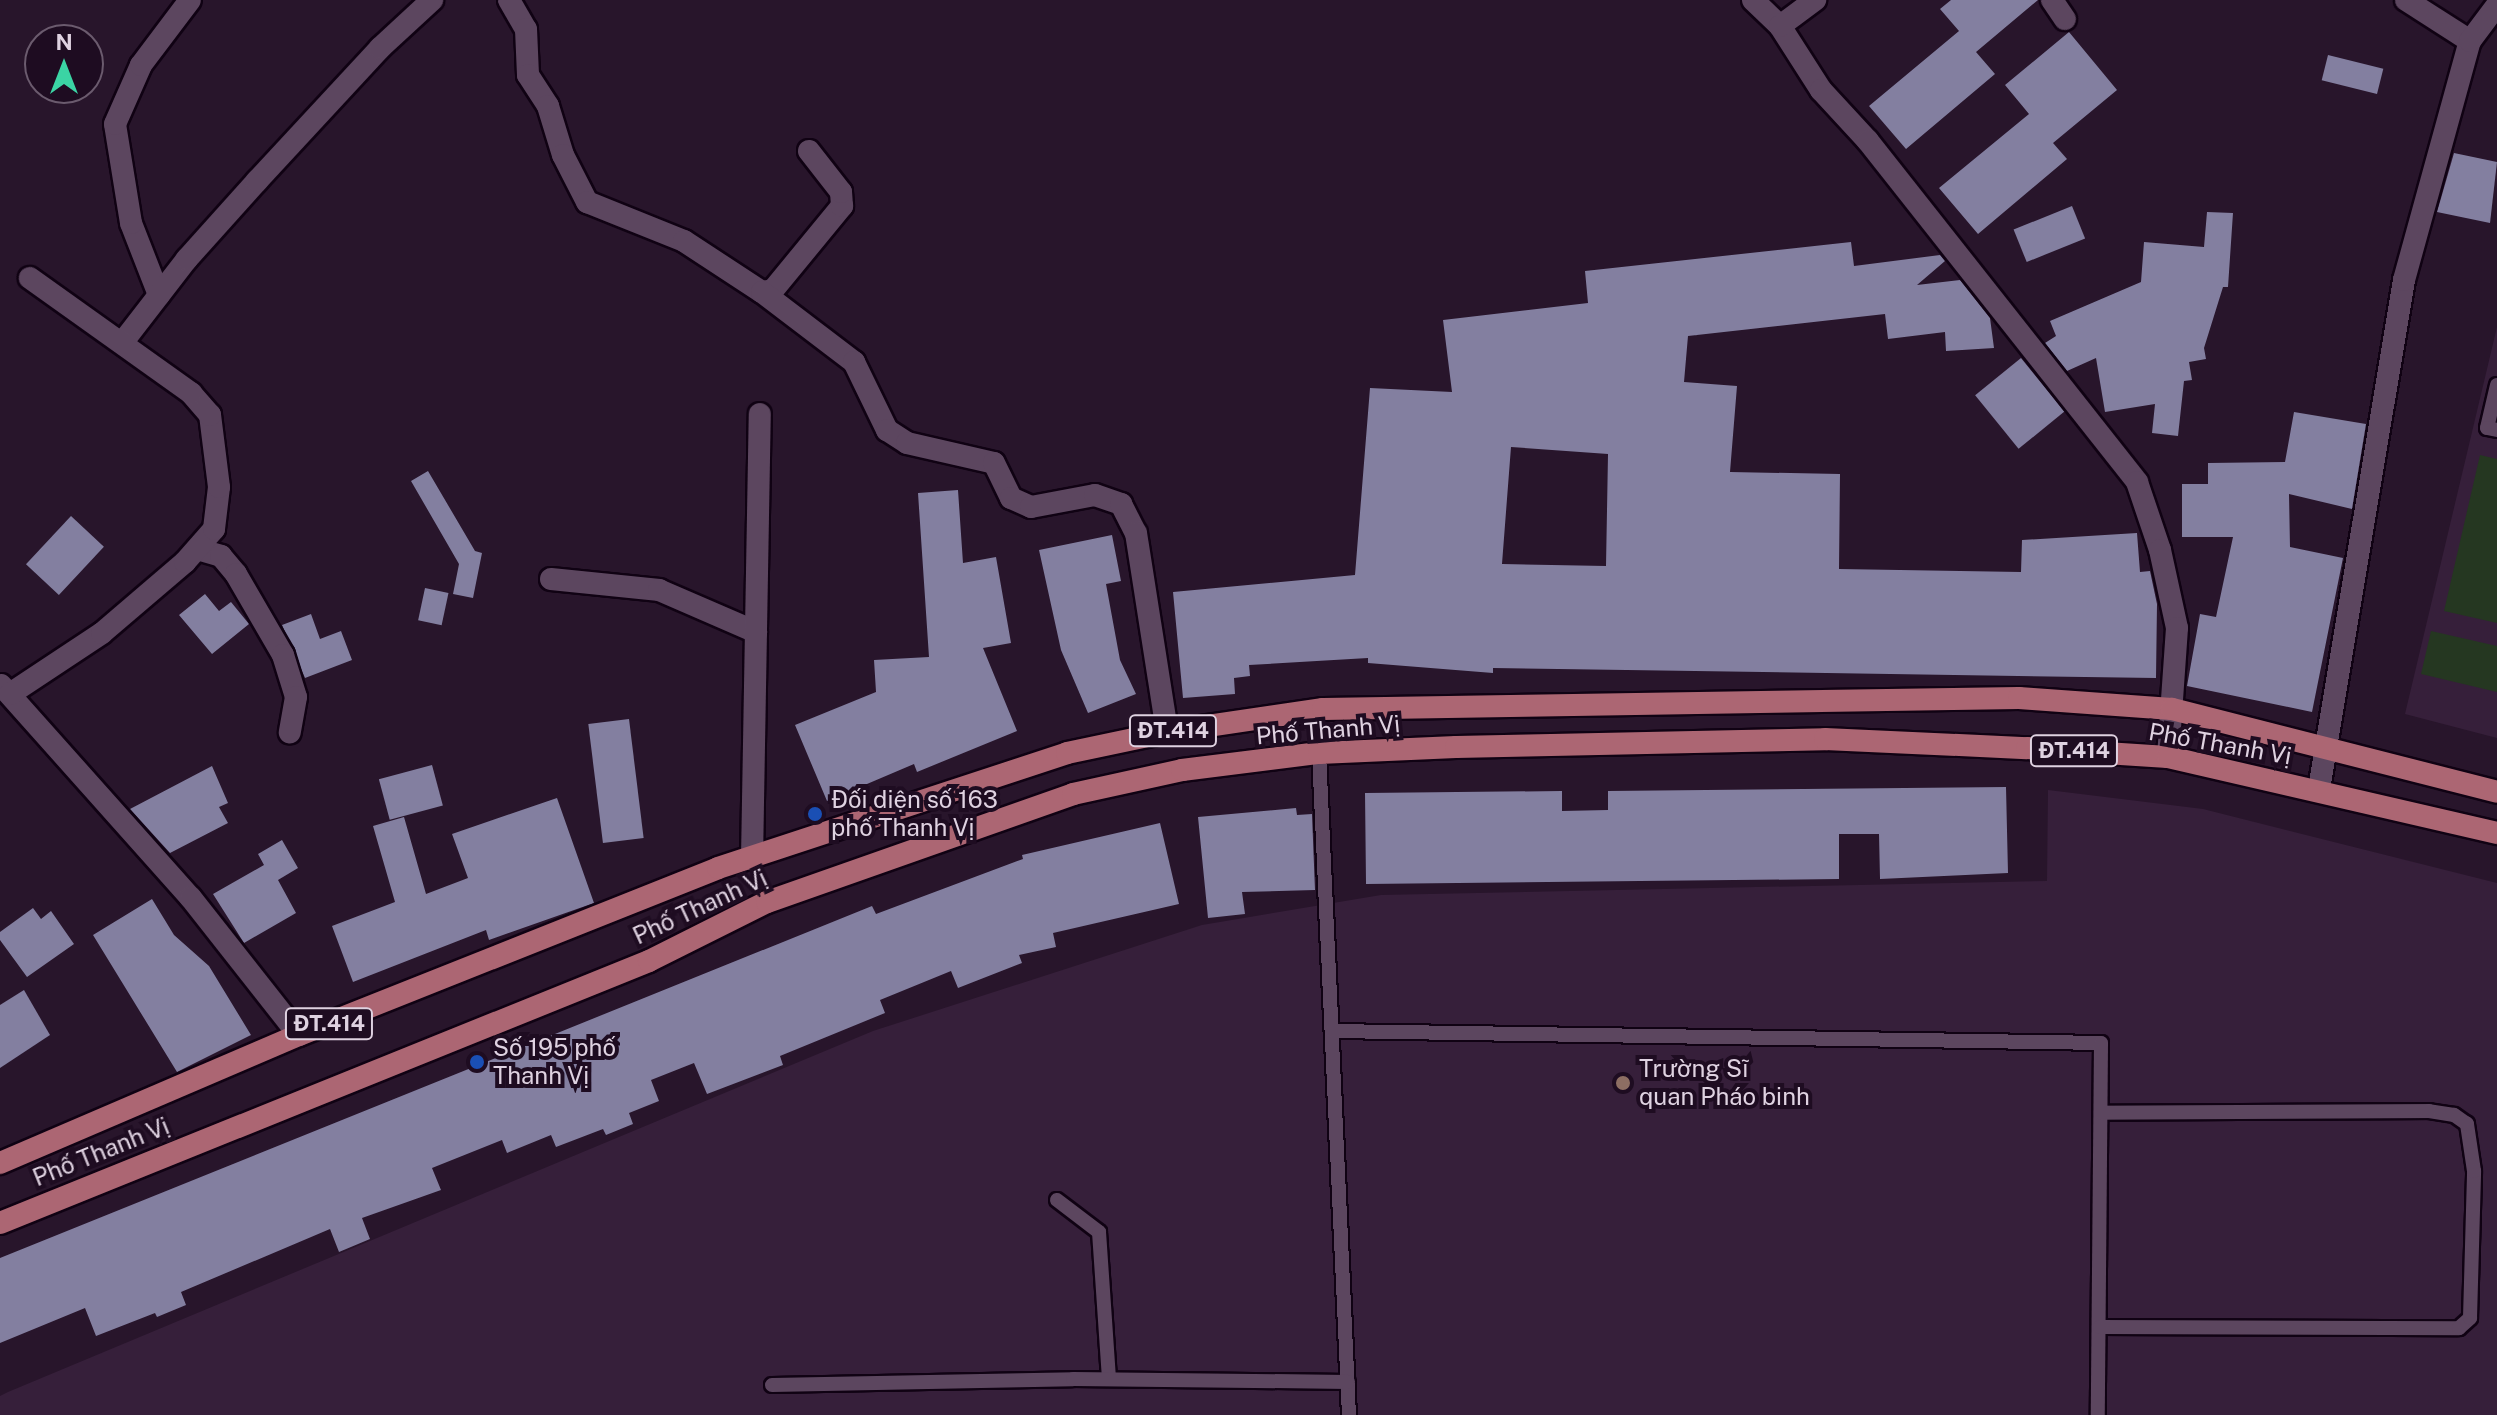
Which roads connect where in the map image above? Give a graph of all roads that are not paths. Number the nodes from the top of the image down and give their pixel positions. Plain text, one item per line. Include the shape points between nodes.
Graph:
1 (190, 0) edge
2 (509, 0) edge
3 (1753, 0) edge
4 (1815, 0) edge
5 (2052, 0) edge
6 (2406, 0) edge
7 (426, 3) edge
8 (2493, 16) edge
9 (2065, 19) dead end
10 (1780, 26) junction
11 (2470, 41) junction
12 (809, 151) dead end
13 (30, 278) dead end
14 (762, 292) junction
15 (159, 295) junction
16 (122, 343) junction
17 (2497, 385) edge
18 (760, 414) dead end
19 (2497, 430) edge
20 (197, 549) junction
21 (551, 579) dead end
22 (756, 632) junction
23 (5, 689) edge
24 (2172, 709) junction
25 (290, 732) dead end
26 (1167, 732) junction
27 (2326, 747) junction
28 (1319, 753) junction
29 (2168, 757) junction
30 (2319, 789) junction
31 (2497, 792) edge
32 (2497, 833) edge
33 (752, 859) junction
34 (1332, 1031) junction
35 (299, 1035) junction
36 (2101, 1113) junction
37 (0, 1163) edge
38 (1057, 1200) dead end
39 (0, 1223) edge
40 (2100, 1327) junction
41 (1109, 1379) junction
42 (1348, 1382) junction
43 (772, 1385) dead end
44 (1349, 1415) edge
45 (2098, 1415) edge

1 - 15 street via 141,65 115,124 131,223
2 - 14 street via 526,29 528,75 548,106 563,155 587,202 684,241
3 - 10 street
4 - 10 street
5 - 9 street
6 - 11 street
7 - 15 street
8 - 11 street
10 - 24 street via 1821,90 1868,141 2137,482 2160,550 2177,628
11 - 27 street via 2404,280
12 - 14 street via 841,192 842,206 773,290
13 - 16 street
14 - 26 street via 854,362 887,430 907,443 994,463 1011,498 1031,507 1095,495 1121,504 1136,533
15 - 16 street
16 - 20 street via 191,393 210,415 217,501 214,529
17 - 19 lane via 2487,428
18 - 22 street
20 - 23 street via 102,633
20 - 25 street via 221,556 236,574 283,655 296,697
21 - 22 street via 659,590
22 - 33 street
23 - 35 street via 254,973
24 - 26 main road, Phố Thanh Vị / ĐT.414 via 2019,698 1323,709
24 - 27 main road, Phố Thanh Vị
24 - 29 street
26 - 33 main road, Phố Thanh Vị / ĐT.414 via 1067,753
27 - 30 street
27 - 31 main road, Phố Thanh Vị
28 - 29 main road, Phố Thanh Vị / ĐT.414 via 1825,739
28 - 34 lane
28 - 39 main road, Phố Thanh Vị via 1182,770 1073,794 971,828 767,902 649,961
29 - 30 main road, Phố Thanh Vị / ĐT.414
30 - 32 main road, Phố Thanh Vị
33 - 35 main road, Phố Thanh Vị / ĐT.414
34 - 36 lane via 2101,1043
34 - 42 lane
35 - 37 main road, Phố Thanh Vị / ĐT.414
36 - 40 lane
36 - 40 lane via 2429,1111 2454,1115 2467,1124 2474,1171 2470,1318 2459,1328
38 - 41 lane via 1099,1232
40 - 45 lane
41 - 42 lane
41 - 43 lane
42 - 44 lane

